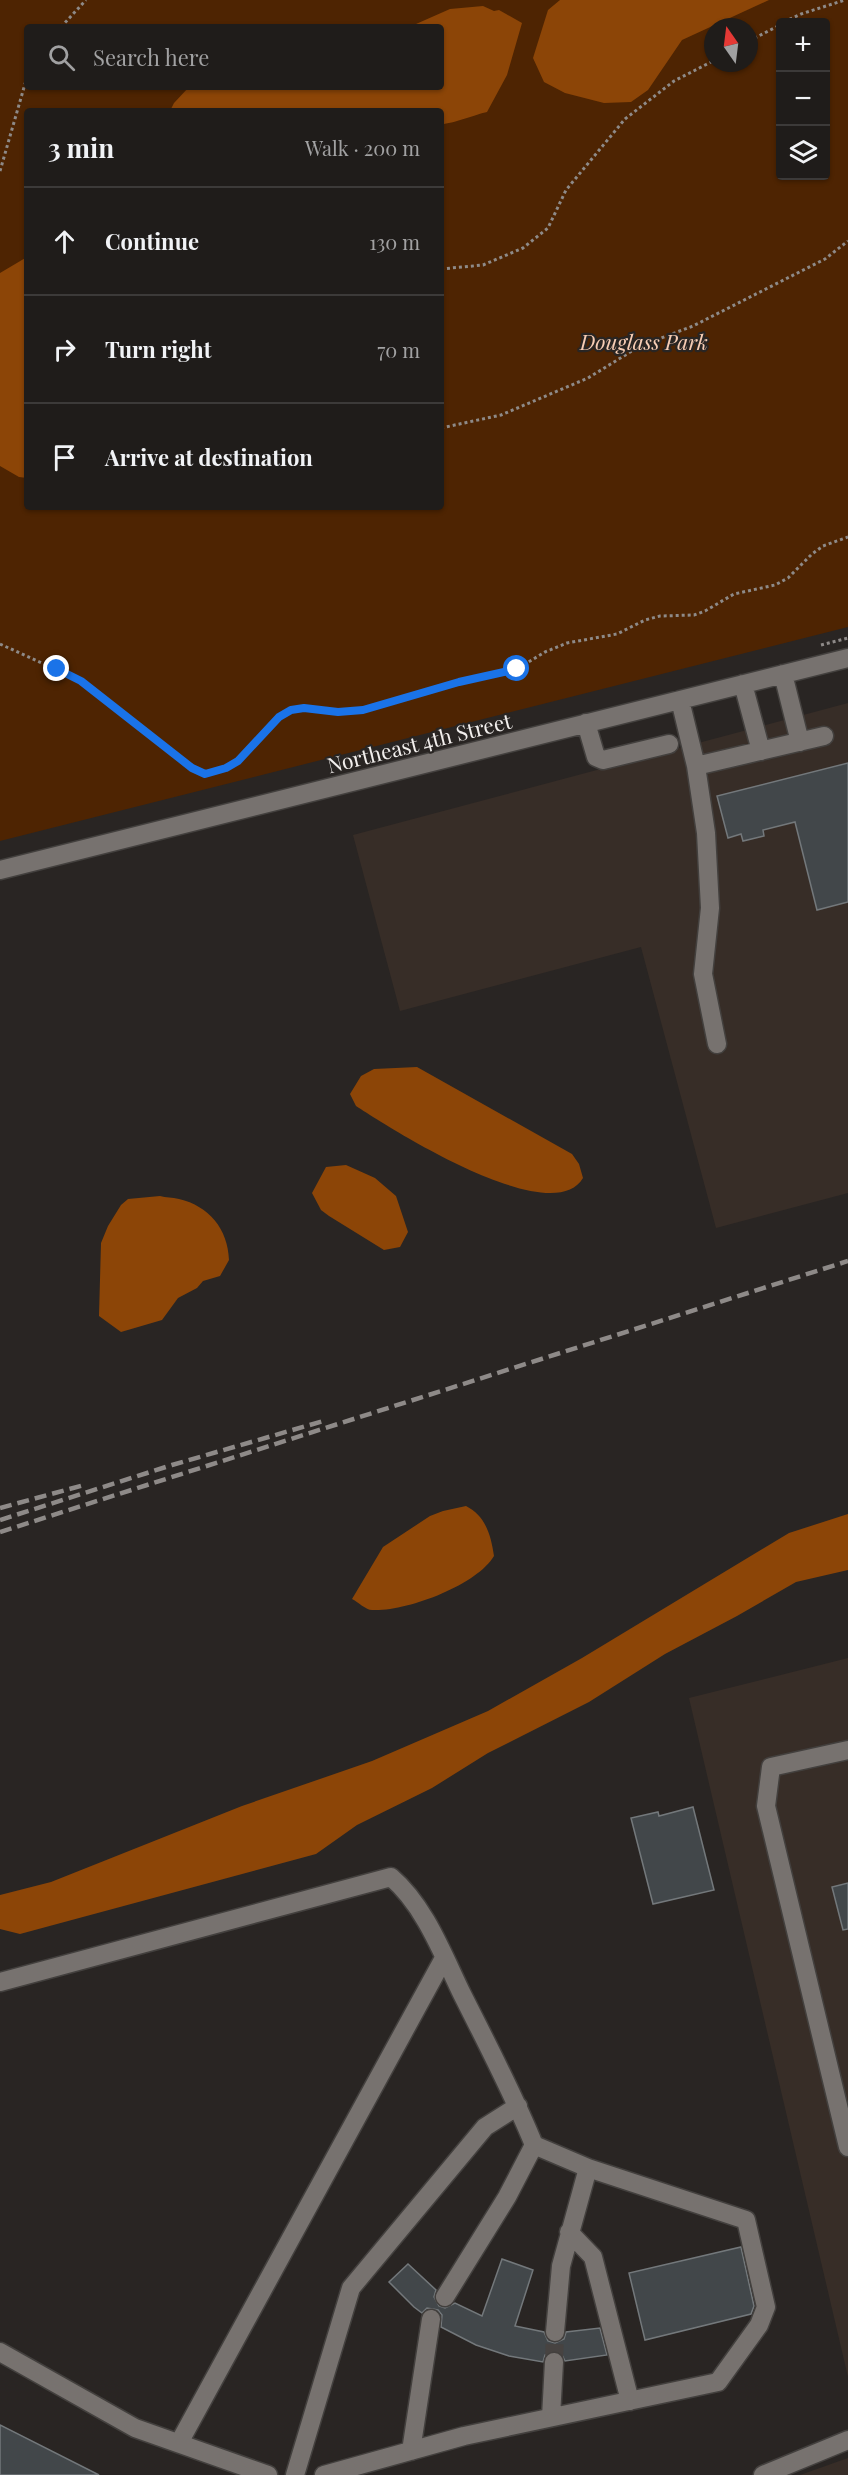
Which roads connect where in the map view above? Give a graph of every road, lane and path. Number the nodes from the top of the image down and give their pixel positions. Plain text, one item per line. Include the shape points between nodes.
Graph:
1 (86, 0) edge
2 (845, 0) edge
3 (793, 18) edge
4 (64, 24) edge
5 (776, 27) edge
6 (758, 36) edge
7 (704, 66) edge
8 (24, 87) edge
9 (0, 171) edge
10 (848, 241) edge
11 (444, 269) edge
12 (444, 427) edge
13 (848, 537) edge
14 (0, 644) edge
15 (848, 658) edge
16 (783, 674) junction
17 (743, 684) junction
18 (680, 700) junction
19 (586, 723) junction
20 (824, 736) dead end
21 (800, 742) junction
22 (669, 744) dead end
23 (761, 751) junction
24 (696, 766) junction
25 (0, 870) edge
26 (717, 1044) dead end
27 (848, 1750) edge
28 (444, 1958) junction
29 (0, 1982) edge
30 (518, 2106) junction
31 (534, 2145) junction
32 (848, 2147) edge
33 (588, 2168) junction
34 (569, 2232) junction
35 (445, 2296) dead end
36 (431, 2319) dead end
37 (555, 2332) tunnel mouth
38 (0, 2352) edge
39 (554, 2362) tunnel mouth
40 (630, 2401) junction
41 (551, 2417) junction
42 (848, 2440) edge
43 (179, 2443) junction
44 (411, 2451) junction
45 (268, 2475) edge
46 (295, 2475) edge
47 (324, 2475) edge
48 (763, 2475) edge

1 - 4 path
2 - 3 path
5 - 6 path
7 - 11 path via 675,81 625,119 566,190 548,228 523,248 483,265
8 - 9 path
10 - 12 path via 825,259 693,326 640,346 588,378 501,415
13 - 14 path via 823,546 775,585 734,594 694,615 645,620 617,634 567,643 517,669 363,710 291,710 279,717 238,761 205,774 81,681
15 - 16 street, Northeast 4th Street
16 - 17 street, Northeast 4th Street
16 - 21 street
17 - 18 street, Northeast 4th Street
17 - 23 street
18 - 19 street, Northeast 4th Street
18 - 24 street
19 - 22 street via 596,757 603,760
19 - 25 street, Northeast 4th Street
20 - 21 street
21 - 23 street
23 - 24 street
24 - 26 street via 706,833 710,908 703,974
27 - 32 street via 771,1767 766,1806
28 - 29 street via 406,1890 390,1877
28 - 30 street
28 - 43 street
30 - 31 street
30 - 46 street via 485,2127 351,2288
31 - 33 street
31 - 35 street via 507,2197
33 - 34 street
33 - 40 street via 746,2220 766,2307 759,2325 718,2382
34 - 37 street via 561,2266
34 - 40 street via 593,2257
36 - 44 street
38 - 43 street via 135,2428
39 - 41 street
40 - 41 street
41 - 44 street
42 - 48 street
43 - 45 street
44 - 47 street

